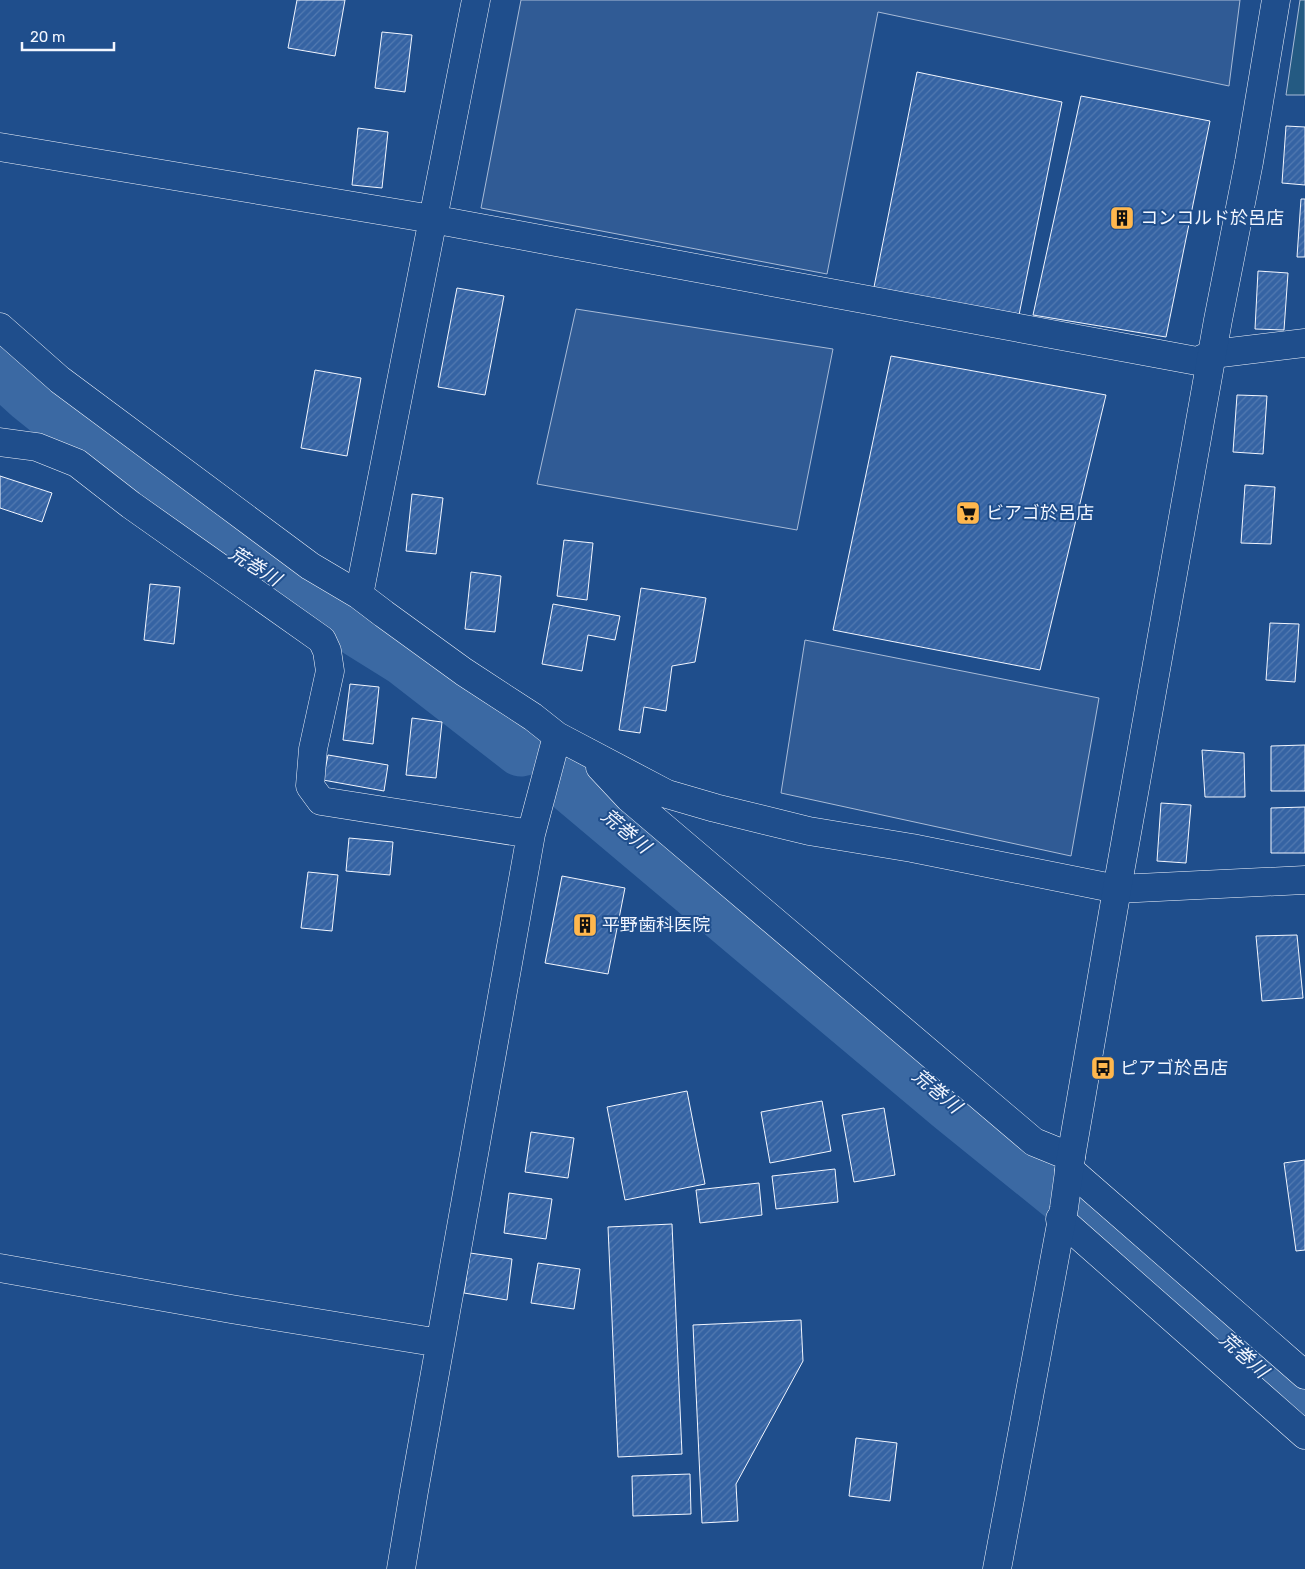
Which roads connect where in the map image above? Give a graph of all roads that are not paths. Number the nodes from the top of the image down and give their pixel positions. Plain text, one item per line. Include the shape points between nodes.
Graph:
1 (476, 0) edge
2 (1276, 0) edge
3 (0, 147) edge
4 (432, 219) junction
5 (0, 327) edge
6 (1305, 343) edge
7 (1213, 354) junction
8 (0, 442) edge
9 (359, 595) junction
10 (557, 736) junction
11 (587, 753) junction
12 (531, 834) junction
13 (1305, 880) edge
14 (1117, 889) junction
15 (1069, 1169) junction
16 (1062, 1214) junction
17 (0, 1268) edge
18 (440, 1343) junction
19 (1305, 1375) edge
20 (1305, 1435) edge
21 (401, 1569) edge
22 (997, 1569) edge

1 - 4 street
2 - 7 street
3 - 4 street
4 - 7 street via 1197,361
4 - 9 street
5 - 9 street via 60,380 213,496 310,566
6 - 7 street
7 - 14 street
8 - 12 street via 37,447 77,463 322,640 330,670 313,750 310,786 321,801
9 - 10 street
10 - 11 street
10 - 12 street
11 - 14 street via 667,794 715,808 810,831
11 - 15 street via 629,798
12 - 18 street
13 - 14 street
14 - 15 street
15 - 16 street
15 - 19 street
16 - 20 street
16 - 22 street
17 - 18 street
18 - 21 street

